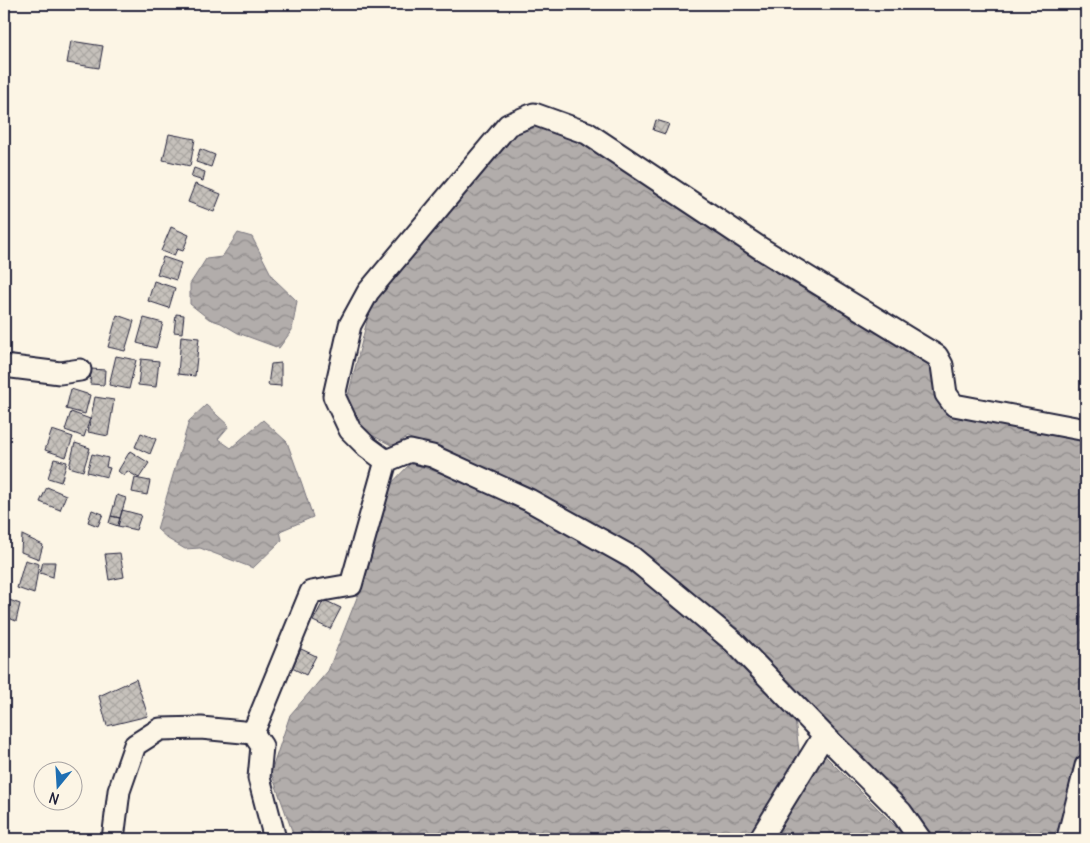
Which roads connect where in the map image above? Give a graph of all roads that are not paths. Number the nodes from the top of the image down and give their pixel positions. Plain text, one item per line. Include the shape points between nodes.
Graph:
1 (4, 366) edge
2 (80, 370) dead end
3 (1086, 430) edge
4 (386, 462) junction
5 (253, 733) junction
6 (824, 735) junction
7 (1086, 766) edge
8 (1073, 836) edge
9 (113, 839) edge
10 (275, 839) edge
11 (760, 839) edge
12 (920, 839) edge

1 - 2 street via 60,373
3 - 4 street via 954,404 946,394 942,365 937,356 760,248 587,132 534,114 508,125 368,292 350,325 334,396 350,430
4 - 5 street via 352,585 310,592
4 - 6 street via 410,451 432,456 529,500 633,558 734,642
5 - 9 street via 201,728 160,729 134,745 119,791
5 - 10 street via 262,746 259,778
6 - 11 street
6 - 12 street via 901,812
7 - 8 street

